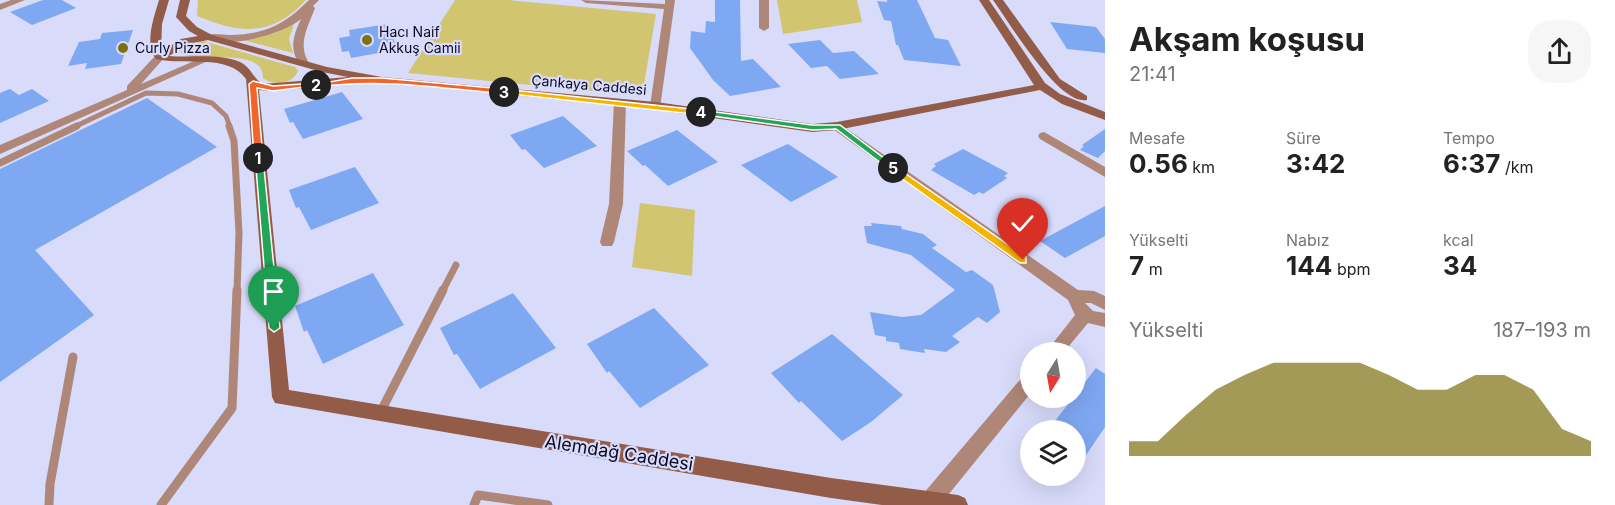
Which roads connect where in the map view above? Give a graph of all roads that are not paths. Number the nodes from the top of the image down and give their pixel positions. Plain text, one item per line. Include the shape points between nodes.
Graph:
1 (20, 0) edge
2 (164, 0) edge
3 (185, 0) edge
4 (586, 0) edge
5 (764, 0) edge
6 (984, 0) edge
7 (998, 0) edge
8 (313, 1) edge
9 (670, 4) edge
10 (0, 7) edge
11 (764, 28) dead end
12 (208, 37) junction
13 (160, 57) junction
14 (205, 60) junction
15 (304, 63) junction
16 (382, 80) junction
17 (253, 84) junction
18 (1039, 85) junction
19 (285, 88) junction
20 (1061, 90) junction
21 (110, 100) junction
22 (620, 102) junction
23 (656, 106) junction
24 (1105, 107) edge
25 (1105, 116) edge
26 (837, 126) junction
27 (1044, 136) dead end
28 (0, 150) edge
29 (0, 163) edge
30 (1105, 173) edge
31 (607, 242) dead end
32 (456, 266) dead end
33 (1077, 298) junction
34 (1105, 303) edge
35 (1085, 315) junction
36 (1105, 320) edge
37 (1062, 342) edge
38 (72, 357) dead end
39 (1020, 393) edge
40 (380, 413) junction
41 (930, 501) junction
42 (49, 505) edge
43 (162, 505) edge
44 (474, 505) edge
45 (548, 505) edge
46 (958, 505) edge

1 - 10 street
2 - 13 main road via 157,24 156,52
3 - 12 main road via 181,16
4 - 9 street
5 - 11 street
6 - 18 main road
7 - 20 main road
8 - 12 street via 277,29 236,37
8 - 15 street via 298,39 297,51
9 - 23 street
12 - 13 main road via 185,40
12 - 15 main road, Çankaya Caddesi
13 - 14 main road
13 - 21 street via 133,87
14 - 17 main road via 238,66 249,72
14 - 21 street
15 - 16 main road, Çankaya Caddesi
15 - 19 main road via 304,73 298,82
16 - 19 main road
16 - 22 main road, Çankaya Caddesi
17 - 19 main road
17 - 40 main road, Alemdağ Caddesi via 281,397
18 - 20 main road, Çankaya Caddesi via 1044,81
18 - 26 main road, Çankaya Caddesi
20 - 24 main road
20 - 25 main road
21 - 28 street
22 - 23 main road, Çankaya Caddesi
22 - 31 street via 616,204
23 - 26 main road, Çankaya Caddesi via 812,128
26 - 33 street
27 - 30 street
29 - 43 lane via 146,93 199,98 212,103 226,117 234,141 239,232 232,408
32 - 40 lane
33 - 34 street via 1088,296
33 - 35 street
35 - 36 street
35 - 37 street
38 - 42 lane
39 - 41 street
40 - 41 main road, Alemdağ Caddesi
41 - 46 main road, Alemdağ Caddesi
44 - 45 lane via 478,495

